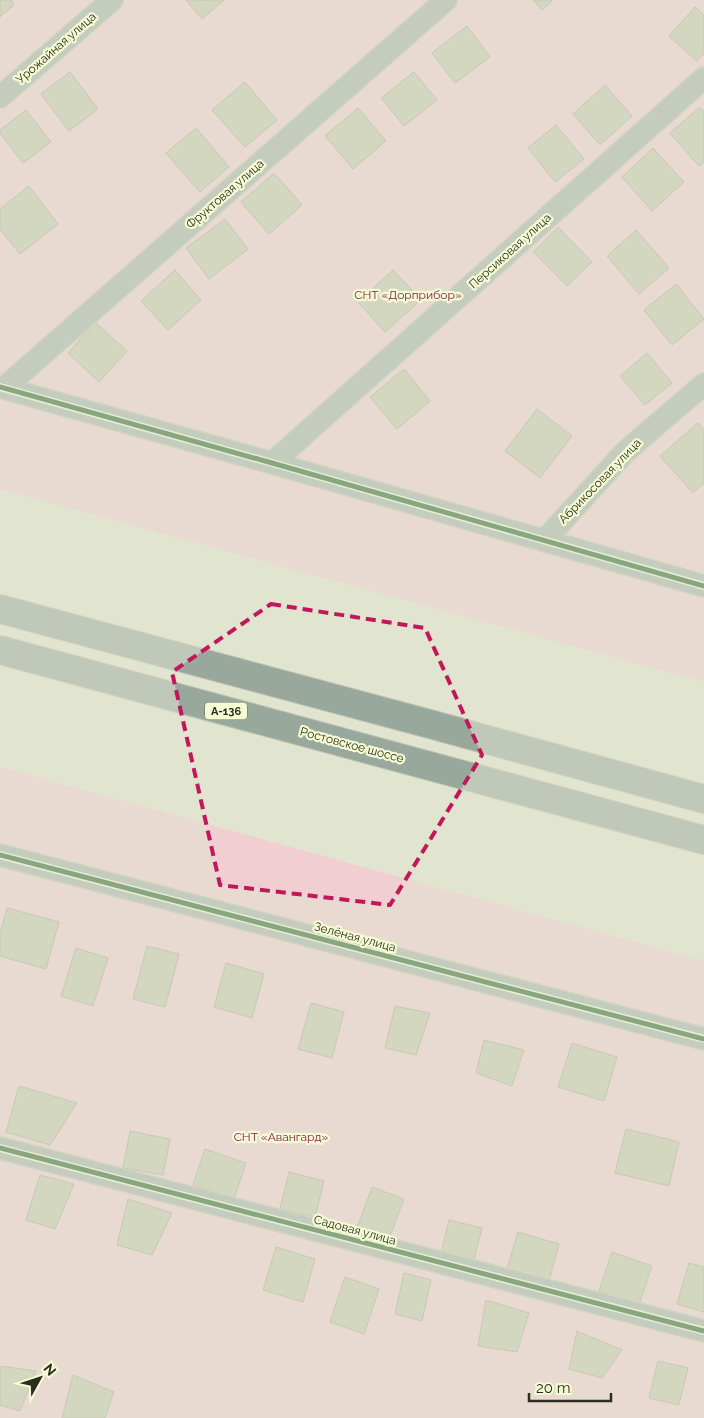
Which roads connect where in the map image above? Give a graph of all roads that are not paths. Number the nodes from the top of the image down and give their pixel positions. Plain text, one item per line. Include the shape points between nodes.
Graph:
1 (112, 0) edge
2 (446, 0) edge
3 (704, 78) edge
4 (0, 97) edge
5 (704, 384) edge
6 (2, 388) edge
7 (272, 462) junction
8 (544, 541) junction
9 (704, 586) edge
10 (0, 609) edge
11 (0, 650) edge
12 (704, 799) edge
13 (704, 840) edge
14 (0, 855) edge
15 (704, 1039) edge
16 (0, 1148) edge
17 (704, 1332) edge

1 - 4 street, Урожайная улица
2 - 6 street, Фруктовая улица
3 - 7 street, Персиковая улица
5 - 8 street, Абрикосовая улица via 625,452
6 - 7 street
7 - 8 street
8 - 9 street
10 - 12 highway
11 - 13 highway, Ростовское шоссе / А-136
14 - 15 street, Зелёная улица
16 - 17 street, Садовая улица

